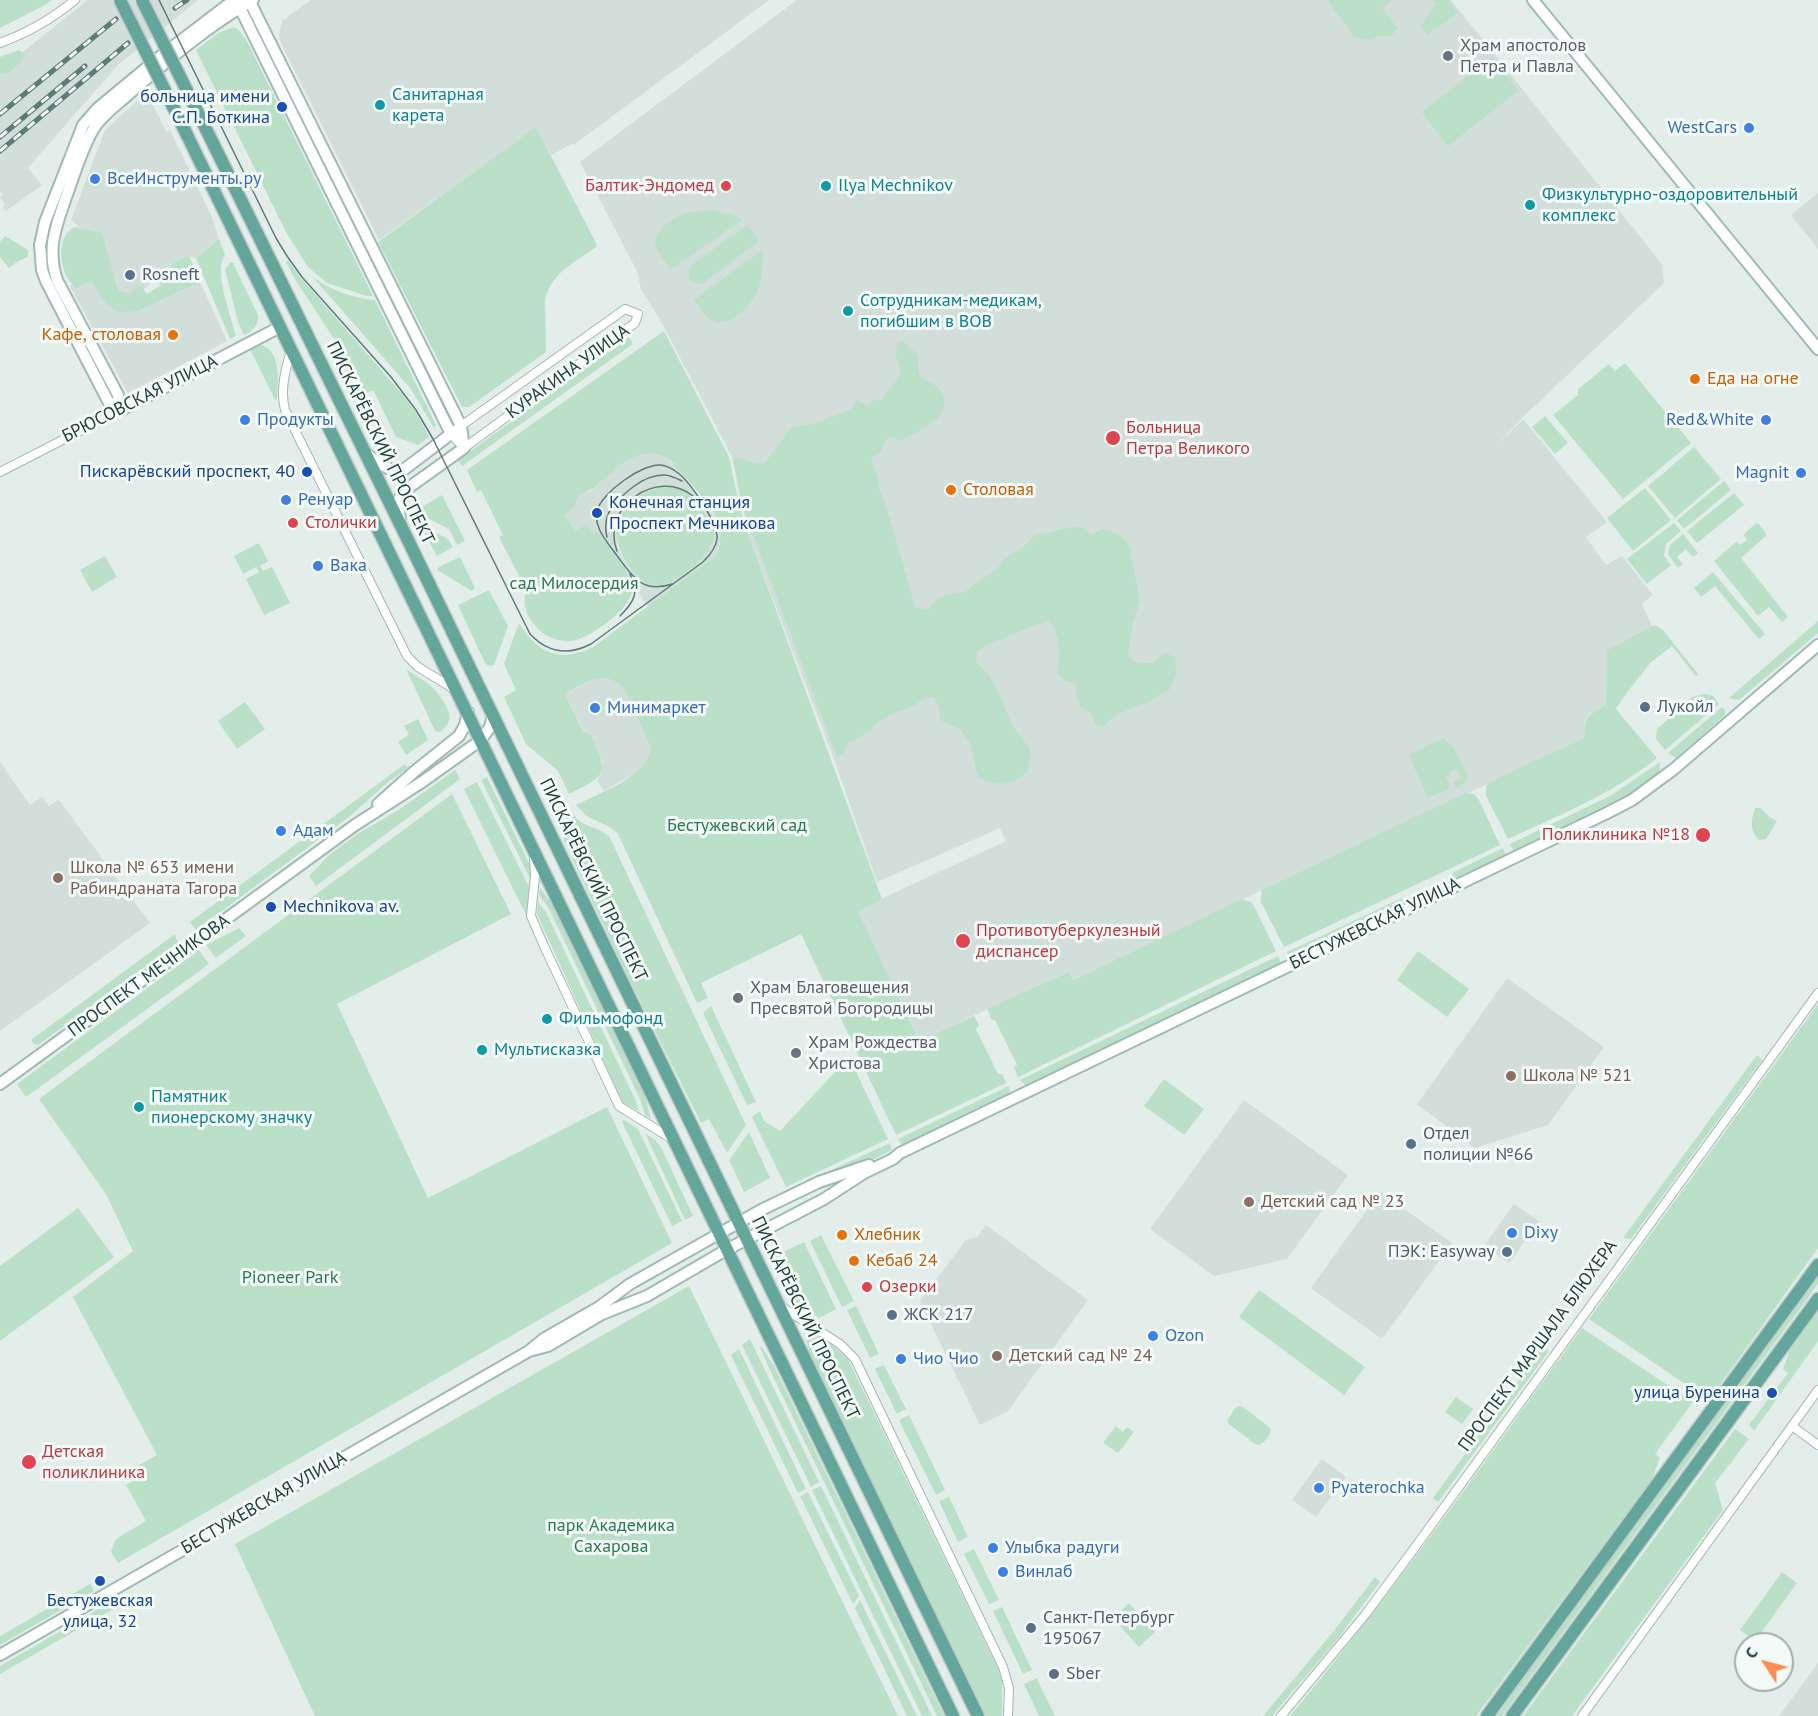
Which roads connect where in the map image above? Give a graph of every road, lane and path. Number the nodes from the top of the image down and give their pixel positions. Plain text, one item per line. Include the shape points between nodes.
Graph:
1 (75, 0) edge
2 (120, 0) edge
3 (142, 0) edge
4 (1533, 0) edge
5 (244, 2) edge
6 (0, 43) edge
7 (280, 327) junction
8 (291, 349) junction
9 (1818, 349) edge
10 (119, 411) junction
11 (461, 426) junction
12 (451, 434) junction
13 (464, 448) junction
14 (365, 453) junction
15 (0, 472) edge
16 (404, 532) junction
17 (1818, 645) edge
18 (458, 691) junction
19 (468, 712) junction
20 (494, 716) junction
21 (481, 740) junction
22 (355, 825) junction
23 (534, 850) junction
24 (1818, 993) edge
25 (0, 1084) edge
26 (673, 1140) junction
27 (900, 1153) junction
28 (739, 1222) junction
29 (718, 1234) junction
30 (747, 1239) junction
31 (726, 1250) junction
32 (1818, 1265) edge
33 (1818, 1299) edge
34 (780, 1306) junction
35 (529, 1351) junction
36 (1818, 1390) edge
37 (1792, 1426) junction
38 (1818, 1445) edge
39 (0, 1655) edge
40 (953, 1716) edge
41 (978, 1716) edge
42 (1008, 1716) edge
43 (1281, 1716) edge
44 (1487, 1716) edge
45 (1512, 1716) edge
46 (1582, 1716) edge

1 - 6 street via 41,25
2 - 7 main road, bridge
3 - 14 main road, ПИСКАРЁВСКИЙ ПРОСПЕКТ, bridge
4 - 9 street
5 - 10 street via 162,55 90,116 78,135 45,222 40,255 46,281 108,400
5 - 11 street
5 - 12 street
7 - 8 main road
7 - 10 street, БРЮСОВСКАЯ УЛИЦА
8 - 18 main road
8 - 18 street via 284,373 285,410 408,656 418,667
10 - 15 street, БРЮСОВСКАЯ УЛИЦА
11 - 12 street, КУРАКИНА УЛИЦА
11 - 13 street
11 - 13 street, КУРАКИНА УЛИЦА via 626,309 638,314 635,323
12 - 13 street
12 - 14 street, КУРАКИНА УЛИЦА via 402,471 395,472
13 - 16 street, КУРАКИНА УЛИЦА via 399,496 397,505
14 - 16 main road, ПИСКАРЁВСКИЙ ПРОСПЕКТ
16 - 20 main road, ПИСКАРЁВСКИЙ ПРОСПЕКТ
17 - 27 street, БЕСТУЖЕВСКАЯ УЛИЦА via 1674,769 1632,800
18 - 19 main road
19 - 21 main road
19 - 22 street, ПРОСПЕКТ МЕЧНИКОВА via 459,736
20 - 21 street, ПРОСПЕКТ МЕЧНИКОВА
20 - 28 main road, ПИСКАРЁВСКИЙ ПРОСПЕКТ
21 - 22 street, ПРОСПЕКТ МЕЧНИКОВА
21 - 23 main road
22 - 25 street, ПРОСПЕКТ МЕЧНИКОВА
23 - 26 main road
23 - 26 street via 531,916 619,1106
24 - 43 street, ПРОСПЕКТ МАРШАЛА БЛЮХЕРА via 1423,1537 1365,1615
26 - 29 main road
27 - 28 street, БЕСТУЖЕВСКАЯ УЛИЦА via 819,1182
27 - 30 street, БЕСТУЖЕВСКАЯ УЛИЦА
28 - 29 street, БЕСТУЖЕВСКАЯ УЛИЦА
28 - 30 main road, ПИСКАРЁВСКИЙ ПРОСПЕКТ
29 - 31 main road
29 - 35 street, БЕСТУЖЕВСКАЯ УЛИЦА via 630,1284
30 - 31 street, БЕСТУЖЕВСКАЯ УЛИЦА
30 - 34 main road, ПИСКАРЁВСКИЙ ПРОСПЕКТ
31 - 35 street, БЕСТУЖЕВСКАЯ УЛИЦА via 647,1296 602,1314 548,1346
31 - 40 main road
32 - 44 main road
33 - 45 main road
34 - 41 main road, ПИСКАРЁВСКИЙ ПРОСПЕКТ
34 - 42 street via 840,1344 855,1359 1003,1667 1009,1688
35 - 39 street, БЕСТУЖЕВСКАЯ УЛИЦА
36 - 37 street
37 - 38 street
37 - 46 street

